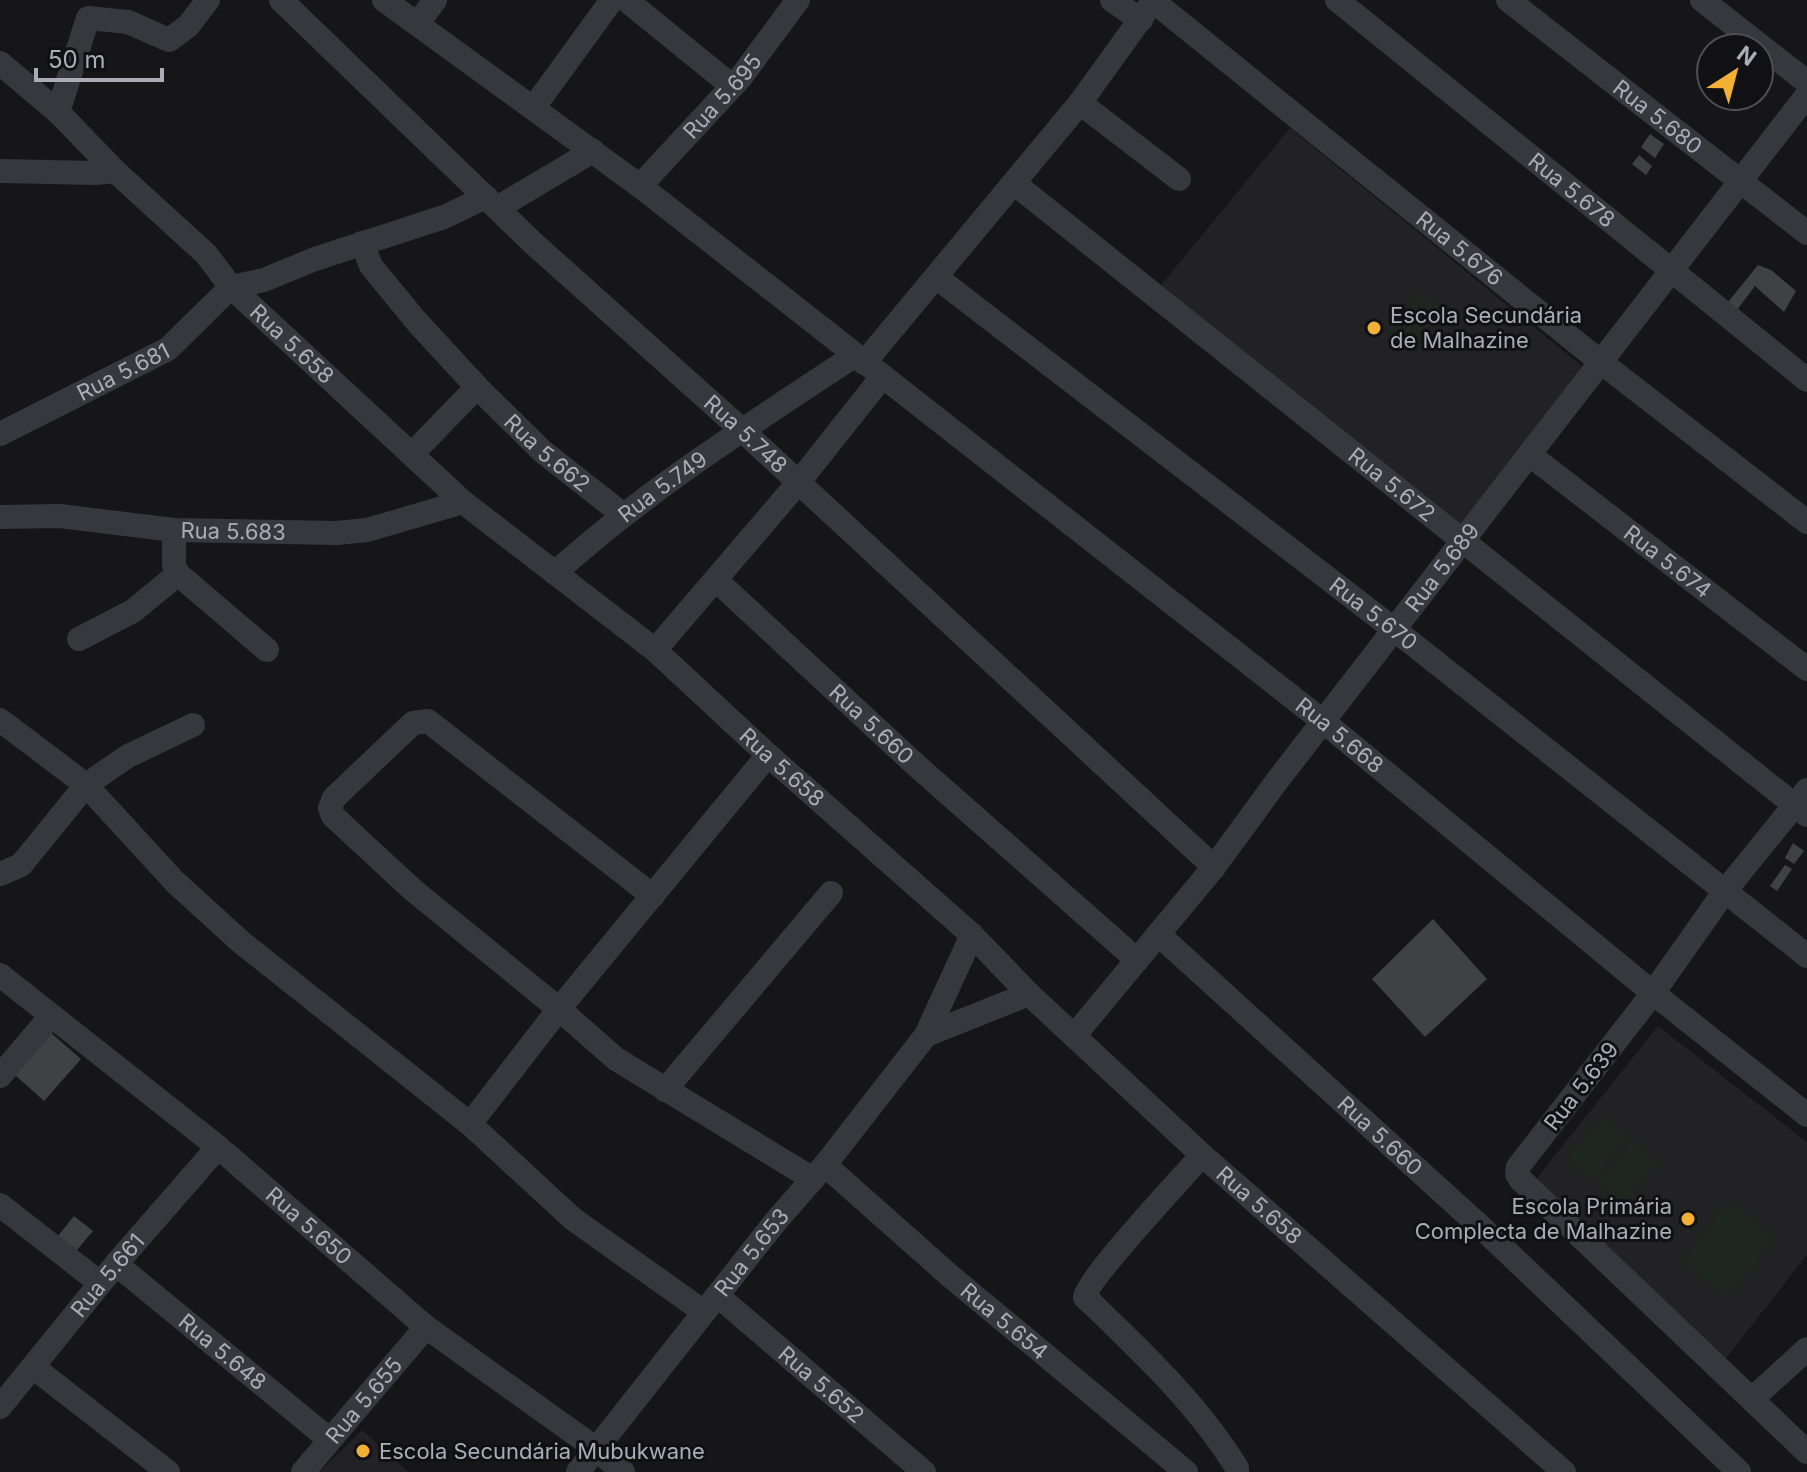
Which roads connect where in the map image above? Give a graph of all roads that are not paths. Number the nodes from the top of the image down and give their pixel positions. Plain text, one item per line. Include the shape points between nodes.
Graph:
1 (208, 0) edge
2 (281, 0) edge
3 (384, 0) edge
4 (435, 0) edge
5 (612, 0) edge
6 (626, 0) edge
7 (798, 0) edge
8 (1112, 0) edge
9 (1337, 0) edge
10 (1508, 0) edge
11 (1702, 0) edge
12 (1150, 7) edge
13 (418, 23) junction
14 (0, 63) edge
15 (1807, 82) edge
16 (732, 86) junction
17 (1807, 95) edge
18 (1080, 103) junction
19 (534, 107) junction
20 (58, 112) junction
21 (593, 151) junction
22 (0, 171) edge
23 (115, 171) junction
24 (1179, 179) dead end
25 (1738, 181) junction
26 (1015, 184) junction
27 (640, 186) junction
28 (491, 203) junction
29 (1807, 233) edge
30 (362, 243) junction
31 (1674, 271) junction
32 (936, 277) junction
33 (231, 287) junction
34 (1602, 363) junction
35 (867, 365) junction
36 (1807, 380) edge
37 (477, 387) junction
38 (742, 430) junction
39 (0, 434) edge
40 (412, 454) junction
41 (1530, 455) junction
42 (798, 483) junction
43 (463, 502) junction
44 (622, 514) junction
45 (0, 517) edge
46 (1807, 522) edge
47 (174, 530) junction
48 (1462, 543) junction
49 (555, 573) junction
50 (178, 574) junction
51 (716, 580) junction
52 (1395, 630) junction
53 (79, 639) dead end
54 (267, 650) dead end
55 (655, 650) junction
56 (1807, 669) edge
57 (0, 720) edge
58 (1324, 722) junction
59 (193, 725) dead end
60 (768, 755) junction
61 (86, 785) junction
62 (1803, 804) edge
63 (1214, 867) junction
64 (0, 874) edge
65 (1725, 891) junction
66 (831, 893) dead end
67 (653, 896) junction
68 (1158, 934) junction
69 (972, 935) junction
70 (1807, 956) edge
71 (1137, 960) junction
72 (0, 975) edge
73 (1653, 993) junction
74 (1029, 994) junction
75 (559, 1009) junction
76 (51, 1016) junction
77 (926, 1035) junction
78 (1074, 1036) junction
79 (0, 1076) edge
80 (665, 1090) junction
81 (1807, 1115) edge
82 (470, 1124) junction
83 (218, 1147) junction
84 (1202, 1155) junction
85 (819, 1172) junction
86 (0, 1205) edge
87 (108, 1274) junction
88 (711, 1304) junction
89 (426, 1327) junction
90 (1807, 1349) edge
91 (33, 1367) junction
92 (1752, 1399) junction
93 (0, 1407) edge
94 (330, 1440) junction
95 (595, 1448) junction
96 (1807, 1452) edge
97 (922, 1471) edge
98 (168, 1472) edge
99 (303, 1472) edge
100 (578, 1472) edge
101 (623, 1472) edge
102 (1186, 1472) edge
103 (1237, 1472) edge
104 (1564, 1472) edge
105 (1739, 1472) edge

1 - 20 street via 169,40 128,22 88,18
2 - 28 street, Rua 5.748
3 - 13 street
4 - 13 street
5 - 19 street
6 - 16 street
7 - 16 street, Rua 5.695
8 - 12 street, Rua 5.676
9 - 31 street, Rua 5.678
10 - 25 street, Rua 5.680
11 - 15 street
12 - 18 street
12 - 34 street, Rua 5.676
13 - 19 street
14 - 20 street, Rua 5.658
16 - 27 street, Rua 5.695
17 - 25 street, Rua 5.689
18 - 24 street
18 - 26 street
19 - 21 street
20 - 23 street, Rua 5.658
21 - 27 street
21 - 28 street
22 - 23 street
23 - 33 street, Rua 5.658 via 206,254
25 - 29 street, Rua 5.680
25 - 31 street, Rua 5.689
26 - 32 street
26 - 48 street, Rua 5.672
27 - 35 street
28 - 30 street
28 - 38 street, Rua 5.748
30 - 33 street
30 - 37 street, Rua 5.662 via 371,266
31 - 34 street, Rua 5.689
31 - 36 street, Rua 5.678
32 - 35 street
32 - 52 street, Rua 5.670
33 - 39 street, Rua 5.681 via 168,349
33 - 40 street, Rua 5.658
34 - 41 street, Rua 5.689
34 - 46 street, Rua 5.676
35 - 38 street, Rua 5.749
35 - 42 street
35 - 58 street, Rua 5.668
37 - 40 street
37 - 44 street, Rua 5.662 via 542,451
38 - 42 street, Rua 5.748
38 - 44 street, Rua 5.749
40 - 43 street, Rua 5.658
41 - 48 street, Rua 5.689
41 - 56 street, Rua 5.674
42 - 51 street
42 - 63 street, Rua 5.748
43 - 47 street, Rua 5.683 via 351,532
43 - 49 street, Rua 5.658
44 - 49 street, Rua 5.749
45 - 47 street, Rua 5.683 via 60,516
47 - 50 street
48 - 52 street, Rua 5.689
48 - 62 street, Rua 5.672
49 - 55 street, Rua 5.658
50 - 53 street via 133,611
50 - 54 street
51 - 55 street
51 - 71 street, Rua 5.660
52 - 58 street, Rua 5.689
52 - 65 street, Rua 5.670
55 - 60 street, Rua 5.658
57 - 61 street, Rua 5.652
58 - 63 street, Rua 5.689
58 - 73 street, Rua 5.668
59 - 61 street via 128,756
60 - 67 street
60 - 69 street, Rua 5.658
61 - 64 street via 21,865
61 - 82 street, Rua 5.652 via 175,882 241,942
62 - 65 street
63 - 68 street, Rua 5.689
65 - 70 street, Rua 5.670
65 - 73 street
66 - 80 street
67 - 75 street
67 - 75 street, Rua 5.654 via 428,721 413,723 334,798 333,816 413,890
68 - 71 street, Rua 5.689
68 - 105 street, Rua 5.660 via 1482,1228
69 - 74 street, Rua 5.658
69 - 77 street, Rua 5.653
71 - 78 street, Rua 5.689
72 - 76 street, Rua 5.650
73 - 81 street, Rua 5.668
73 - 92 street, Rua 5.639 via 1517,1174
74 - 77 street
74 - 78 street, Rua 5.658
75 - 80 street, Rua 5.654 via 616,1059
75 - 82 street
76 - 79 street
76 - 83 street, Rua 5.650
77 - 85 street, Rua 5.653
78 - 84 street, Rua 5.658
80 - 85 street, Rua 5.654
82 - 88 street, Rua 5.652 via 573,1219
83 - 87 street, Rua 5.661
83 - 89 street, Rua 5.650
84 - 103 street via 1085,1297 1218,1436
84 - 104 street, Rua 5.658
85 - 88 street, Rua 5.653
85 - 102 street, Rua 5.654
86 - 87 street, Rua 5.648
87 - 91 street, Rua 5.661
87 - 94 street, Rua 5.648
88 - 95 street, Rua 5.653
88 - 97 street, Rua 5.652
89 - 94 street, Rua 5.655
89 - 95 street, Rua 5.650
90 - 92 street
91 - 93 street, Rua 5.661
91 - 98 street
92 - 96 street
94 - 99 street, Rua 5.655
95 - 100 street, Rua 5.653
95 - 101 street, Rua 5.650

